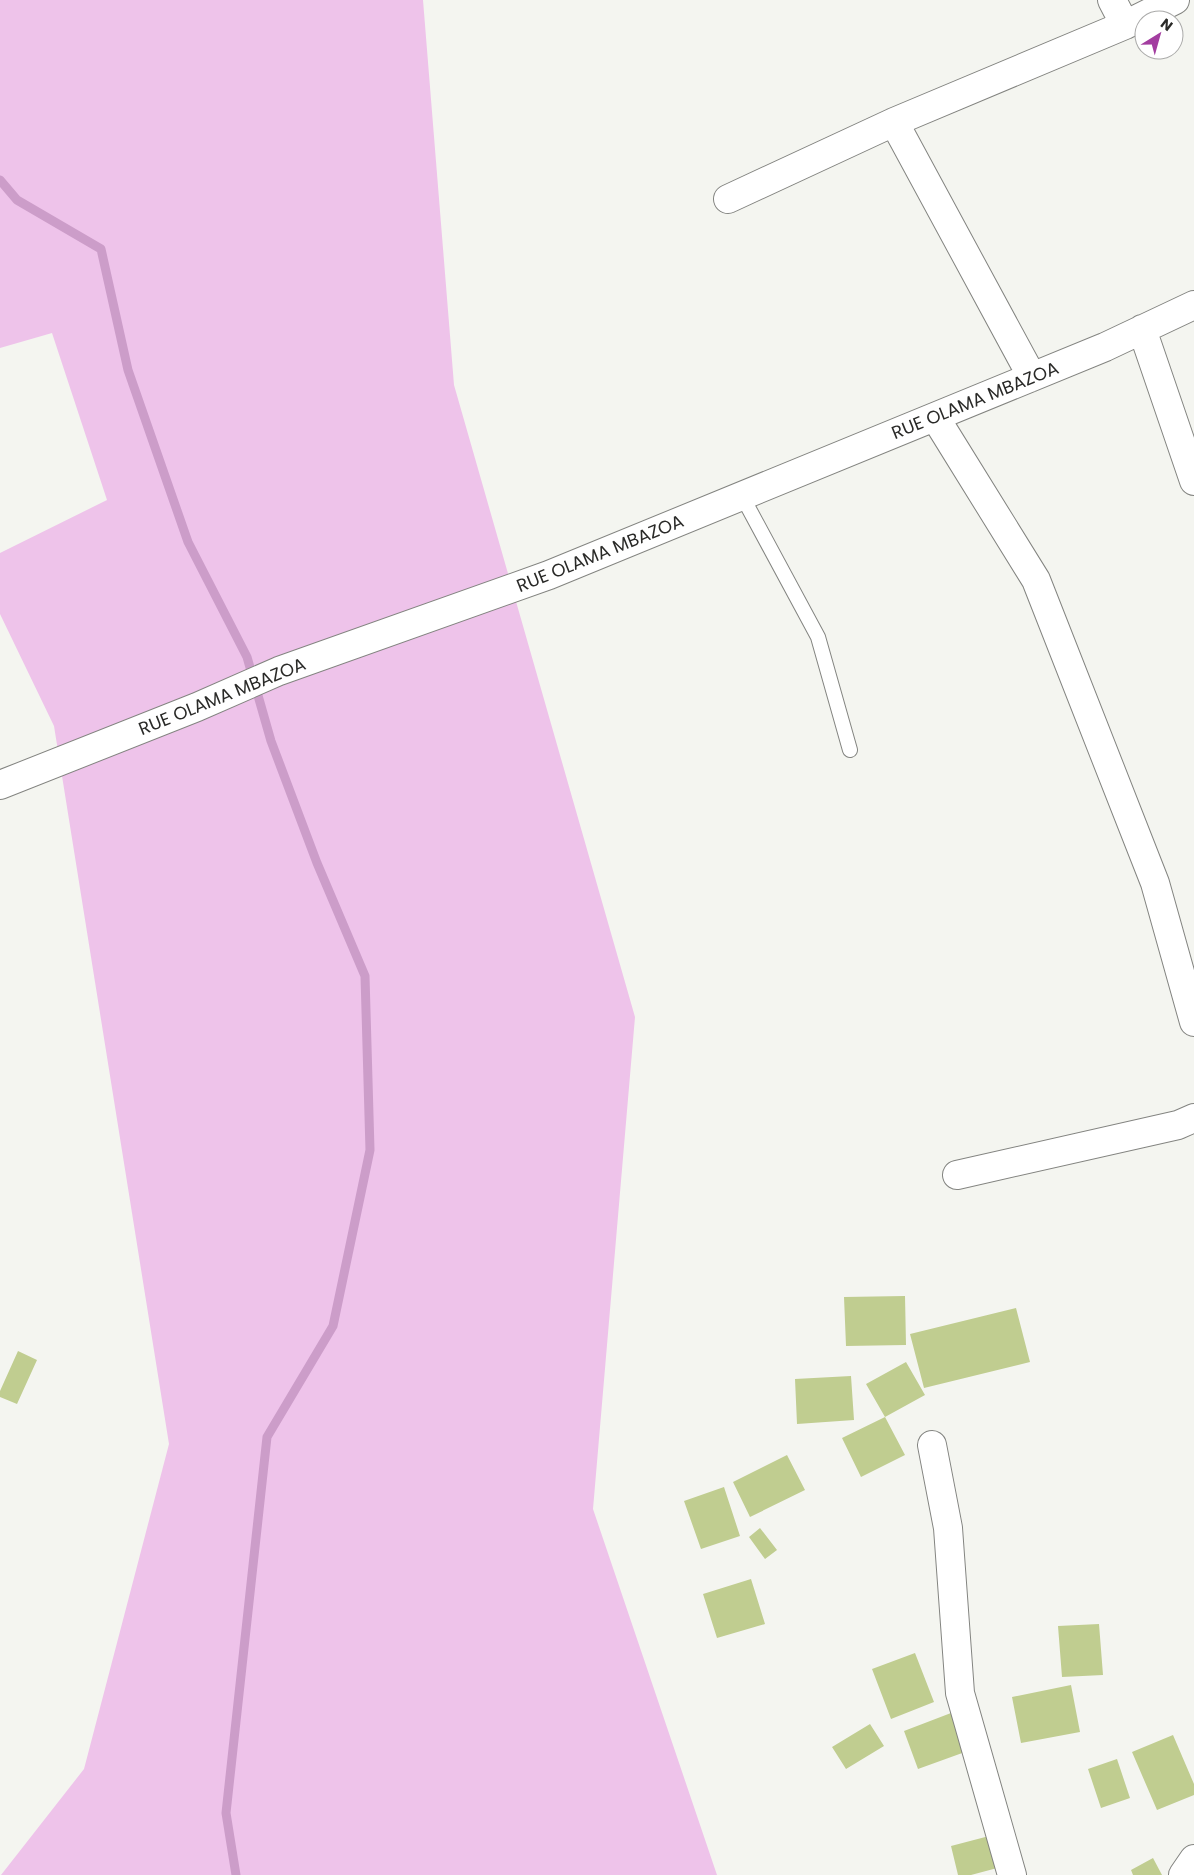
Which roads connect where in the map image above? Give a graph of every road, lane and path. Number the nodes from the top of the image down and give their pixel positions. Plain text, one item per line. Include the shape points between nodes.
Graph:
1 (1112, 0) edge
2 (1175, 0) edge
3 (1125, 25) junction
4 (894, 122) junction
5 (728, 198) dead end
6 (1194, 305) edge
7 (1142, 329) junction
8 (1032, 377) junction
9 (934, 417) junction
10 (1194, 481) edge
11 (742, 496) junction
12 (850, 750) dead end
13 (0, 785) edge
14 (1194, 1022) edge
15 (1194, 1118) edge
16 (957, 1175) dead end
17 (932, 1445) dead end
18 (1194, 1858) edge
19 (1012, 1875) edge
20 (1182, 1875) edge

1 - 3 street
2 - 3 street
3 - 4 street
4 - 5 street
4 - 8 street
6 - 7 street, RUE OLAMA MBAZOA
7 - 8 street, RUE OLAMA MBAZOA
7 - 10 street
8 - 9 street, RUE OLAMA MBAZOA
9 - 11 street, RUE OLAMA MBAZOA
9 - 14 street via 1036,580 1155,883
11 - 12 lane via 818,636
11 - 13 street, RUE OLAMA MBAZOA via 549,575 279,671
15 - 16 street via 1178,1125
17 - 19 street via 948,1528 960,1693
18 - 20 street

